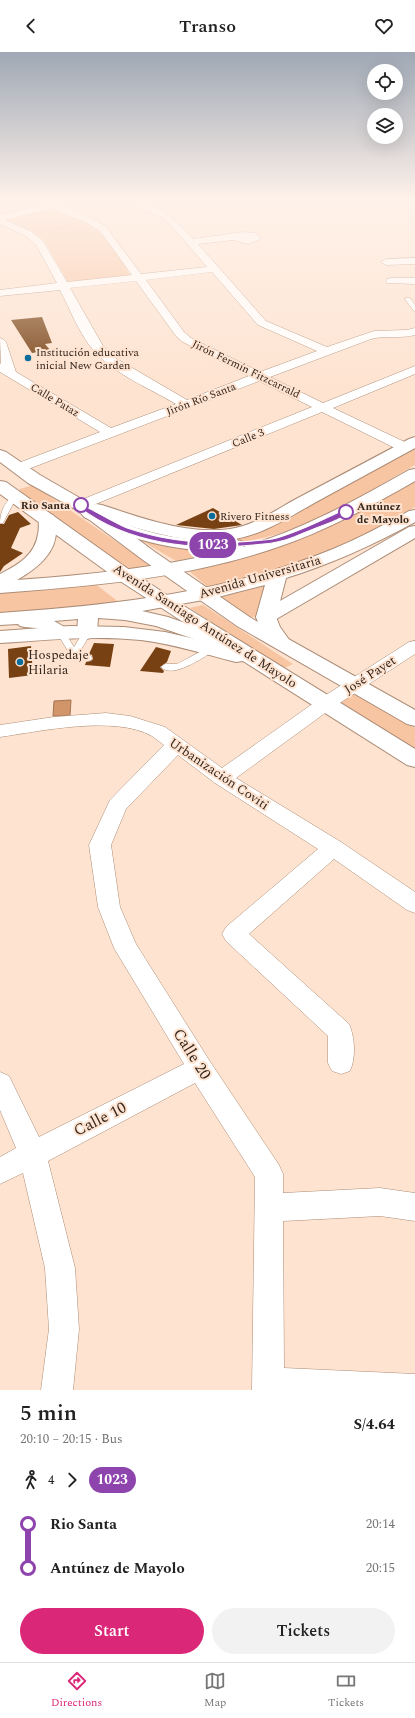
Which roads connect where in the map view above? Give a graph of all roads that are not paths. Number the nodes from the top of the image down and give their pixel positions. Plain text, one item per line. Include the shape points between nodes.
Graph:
1 (50, 263) edge
2 (129, 263) edge
3 (210, 263) edge
4 (215, 269) junction
5 (139, 277) junction
6 (391, 281) dead end
7 (415, 281) edge
8 (62, 286) junction
9 (0, 293) edge
10 (408, 299) dead end
11 (415, 309) edge
12 (415, 331) edge
13 (0, 342) edge
14 (327, 351) junction
15 (6, 370) edge
16 (415, 370) edge
17 (259, 377) junction
18 (187, 405) junction
19 (323, 408) junction
20 (110, 433) junction
21 (410, 444) edge
22 (0, 455) edge
23 (18, 468) junction
24 (415, 474) edge
25 (34, 479) junction
26 (5, 487) edge
27 (86, 509) junction
28 (415, 515) edge
29 (47, 519) junction
30 (0, 521) edge
31 (415, 531) edge
32 (276, 540) junction
33 (166, 568) junction
34 (124, 575) junction
35 (278, 575) junction
36 (0, 581) edge
37 (0, 587) edge
38 (205, 595) junction
39 (164, 602) junction
40 (89, 612) junction
41 (266, 617) junction
42 (0, 619) edge
43 (61, 633) junction
44 (88, 633) junction
45 (0, 637) edge
46 (280, 641) junction
47 (232, 646) junction
48 (415, 646) edge
49 (210, 648) junction
50 (74, 654) junction
51 (88, 658) dead end
52 (263, 665) junction
53 (321, 666) junction
54 (165, 667) dead end
55 (293, 684) junction
56 (354, 685) junction
57 (325, 704) junction
58 (415, 719) edge
59 (0, 731) edge
60 (176, 745) junction
61 (415, 759) edge
62 (222, 778) junction
63 (333, 848) junction
64 (415, 904) edge
65 (341, 1063) dead end
66 (200, 1068) junction
67 (0, 1084) edge
68 (32, 1153) junction
69 (0, 1171) edge
70 (415, 1207) edge
71 (269, 1208) junction
72 (268, 1386) edge
73 (57, 1390) edge
74 (415, 1390) edge

1 - 8 street
2 - 5 street, Jirón Fermín Fitzcarrald
3 - 4 street
4 - 5 street
4 - 14 street via 262,323
5 - 8 street
5 - 17 street, Jirón Fermín Fitzcarrald via 187,340
6 - 7 street
8 - 9 street
8 - 18 street via 93,341 105,355 124,369
10 - 11 lane
12 - 14 street, Jirón Río Santa via 409,334 379,334
13 - 15 street
14 - 17 street, Jirón Río Santa
15 - 20 street, Calle Pataz
16 - 19 street, Calle 3
17 - 18 street, Jirón Río Santa
17 - 19 street, Jirón Fermín Fitzcarrald
18 - 20 street, Jirón Río Santa
19 - 21 street, Jirón Fermín Fitzcarrald
19 - 27 street, Calle 3
20 - 23 street, Jirón Río Santa
21 - 27 main road via 276,517 235,534 182,534 148,526 95,508
22 - 23 main road, Avenida Santiago Antúnez de Mayolo
23 - 25 main road, Avenida Santiago Antúnez de Mayolo
23 - 26 main road
24 - 32 main road via 339,516
25 - 26 main road
25 - 27 main road, Avenida Santiago Antúnez de Mayolo
26 - 29 main road, Avenida Santiago Antúnez de Mayolo
26 - 30 lane via 10,503
27 - 32 main road via 121,528 162,540 230,545
27 - 33 main road, Avenida Santiago Antúnez de Mayolo
28 - 35 main road, Avenida Universitaria via 350,549
29 - 34 main road, Avenida Santiago Antúnez de Mayolo
29 - 36 main road via 45,547 38,557
31 - 41 main road, Avenida Universitaria
32 - 33 main road via 239,552
33 - 34 main road
33 - 38 main road, Avenida Santiago Antúnez de Mayolo
34 - 37 main road
34 - 39 main road, Avenida Santiago Antúnez de Mayolo
35 - 38 main road, Avenida Universitaria
35 - 41 main road
38 - 39 main road, Avenida Universitaria
38 - 46 main road, Avenida Santiago Antúnez de Mayolo via 244,622
39 - 40 main road, Avenida Universitaria
39 - 47 main road, Avenida Santiago Antúnez de Mayolo
40 - 42 main road, Avenida Universitaria
40 - 44 main road
40 - 47 main road via 125,614 161,621
41 - 46 main road via 270,628
42 - 43 main road via 45,624
43 - 44 main road
43 - 45 main road
43 - 50 lane
44 - 49 main road via 139,634
44 - 50 lane
46 - 53 main road, Avenida Santiago Antúnez de Mayolo
47 - 52 main road, Avenida Santiago Antúnez de Mayolo
48 - 56 street, José Payet
49 - 52 main road
49 - 54 lane via 179,667
50 - 51 lane
52 - 55 main road, Avenida Santiago Antúnez de Mayolo
53 - 55 main road via 311,677
53 - 56 main road, Avenida Santiago Antúnez de Mayolo
55 - 57 main road, Avenida Santiago Antúnez de Mayolo
56 - 57 street, José Payet
56 - 58 main road, Avenida Santiago Antúnez de Mayolo
57 - 61 main road, Avenida Santiago Antúnez de Mayolo
57 - 62 street, José Payet
59 - 60 street, Urbanización Coviti via 106,719 130,722 158,731
60 - 62 street, Urbanización Coviti
60 - 66 street, Calle 20 via 117,805 100,845 109,907 126,948
62 - 63 street, Urbanización Coviti
63 - 64 street, Urbanización Coviti
63 - 65 street via 234,934 340,1032
66 - 68 street, Calle 10
66 - 71 street, Calle 20 via 269,1174
67 - 68 street
68 - 69 street, Calle 10
68 - 73 street via 60,1268 64,1329
70 - 71 street via 380,1202
71 - 72 street, Calle 20
72 - 74 street

